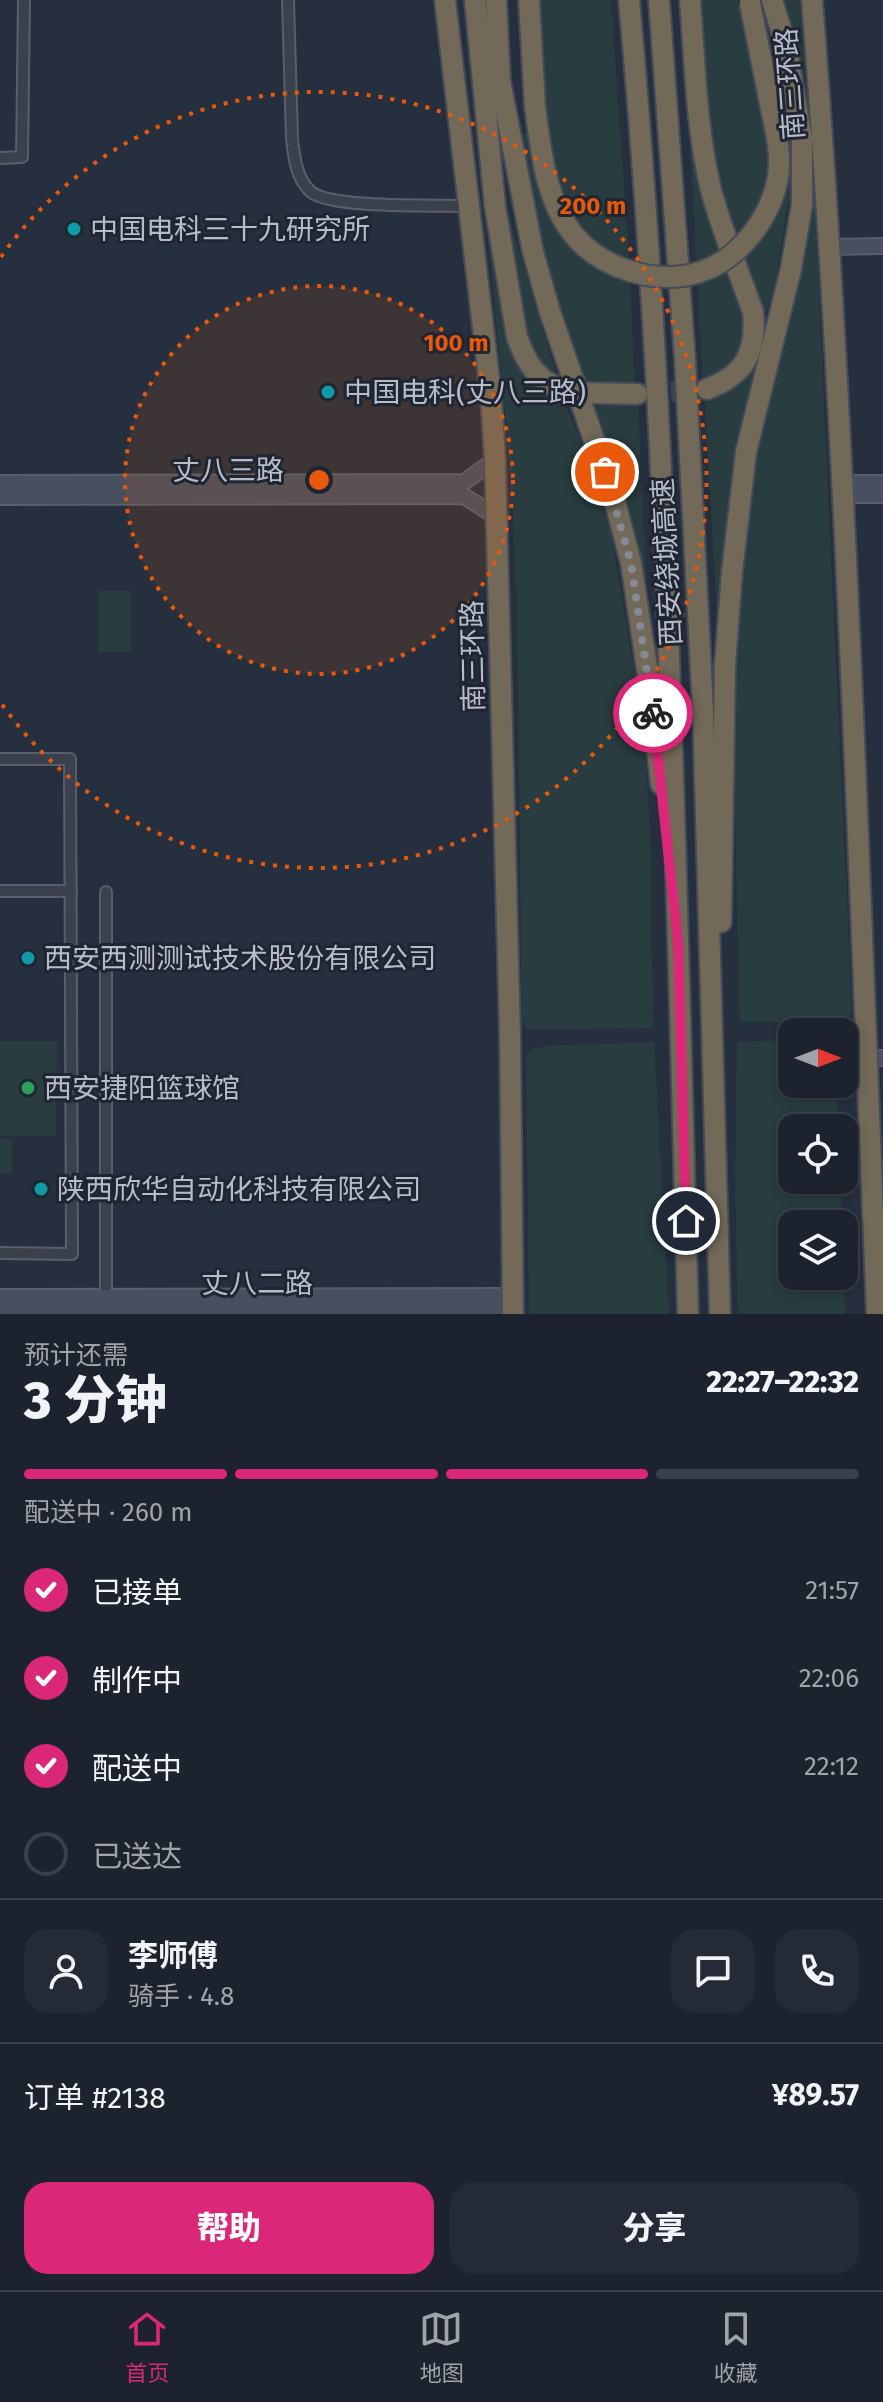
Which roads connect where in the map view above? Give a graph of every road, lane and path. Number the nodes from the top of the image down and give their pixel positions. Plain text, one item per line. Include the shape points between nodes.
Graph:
1 (24, 0) edge
2 (288, 0) edge
3 (445, 0) edge
4 (475, 0) edge
5 (496, 0) edge
6 (503, 0) edge
7 (529, 0) edge
8 (629, 0) edge
9 (659, 0) edge
10 (690, 0) edge
11 (772, 0) edge
12 (812, 0) edge
13 (750, 2) edge
14 (0, 158) edge
15 (513, 158) junction
16 (470, 206) junction
17 (883, 246) edge
18 (831, 247) junction
19 (707, 389) tunnel mouth
20 (637, 394) tunnel mouth
21 (495, 460) junction
22 (0, 483) edge
23 (883, 483) edge
24 (843, 489) junction
25 (883, 495) edge
26 (0, 497) edge
27 (498, 518) junction
28 (0, 759) edge
29 (0, 891) edge
30 (71, 891) junction
31 (106, 892) dead end
32 (678, 942) junction
33 (874, 1058) edge
34 (713, 1066) junction
35 (0, 1253) edge
36 (0, 1297) edge
37 (106, 1298) junction
38 (513, 1306) edge
39 (879, 1306) edge
40 (0, 1310) edge
41 (119, 1312) edge
42 (688, 1314) edge
43 (720, 1314) edge

1 - 14 street via 22,157
2 - 16 street via 294,159 311,193 344,202
3 - 16 highway, 南三环路
4 - 20 highway via 495,206 524,357 550,385 578,392
5 - 15 highway via 500,81
6 - 15 highway
7 - 13 highway, bridge via 535,107 557,208 574,235 601,258 630,271 667,278 702,272 731,254 754,232 771,203 778,143
8 - 32 highway, 西安绕城高速 via 666,555
9 - 34 highway, 西安绕城高速 via 703,710
10 - 19 highway via 710,187 755,328 746,360 726,382
11 - 34 highway via 802,139 802,205 746,452 732,572
12 - 18 highway, 南三环路
15 - 32 highway via 550,312 631,563
16 - 21 highway, 南三环路
17 - 18 street
18 - 24 highway, 南三环路
21 - 22 street, 丈八三路 via 464,482
21 - 27 highway, 南三环路
23 - 24 street
24 - 25 street
24 - 33 highway, 南三环路
26 - 27 street, 丈八三路 via 464,496
27 - 38 highway, 南三环路
28 - 30 street via 70,759
29 - 30 street
30 - 35 street via 72,1254
31 - 37 street
32 - 42 highway, 西安绕城高速
33 - 39 highway, 南三环路
34 - 43 highway, 西安绕城高速
36 - 37 street, 丈八二路
37 - 38 street, 丈八二路
37 - 41 street
38 - 41 street, 丈八二路
40 - 41 street, 丈八二路

